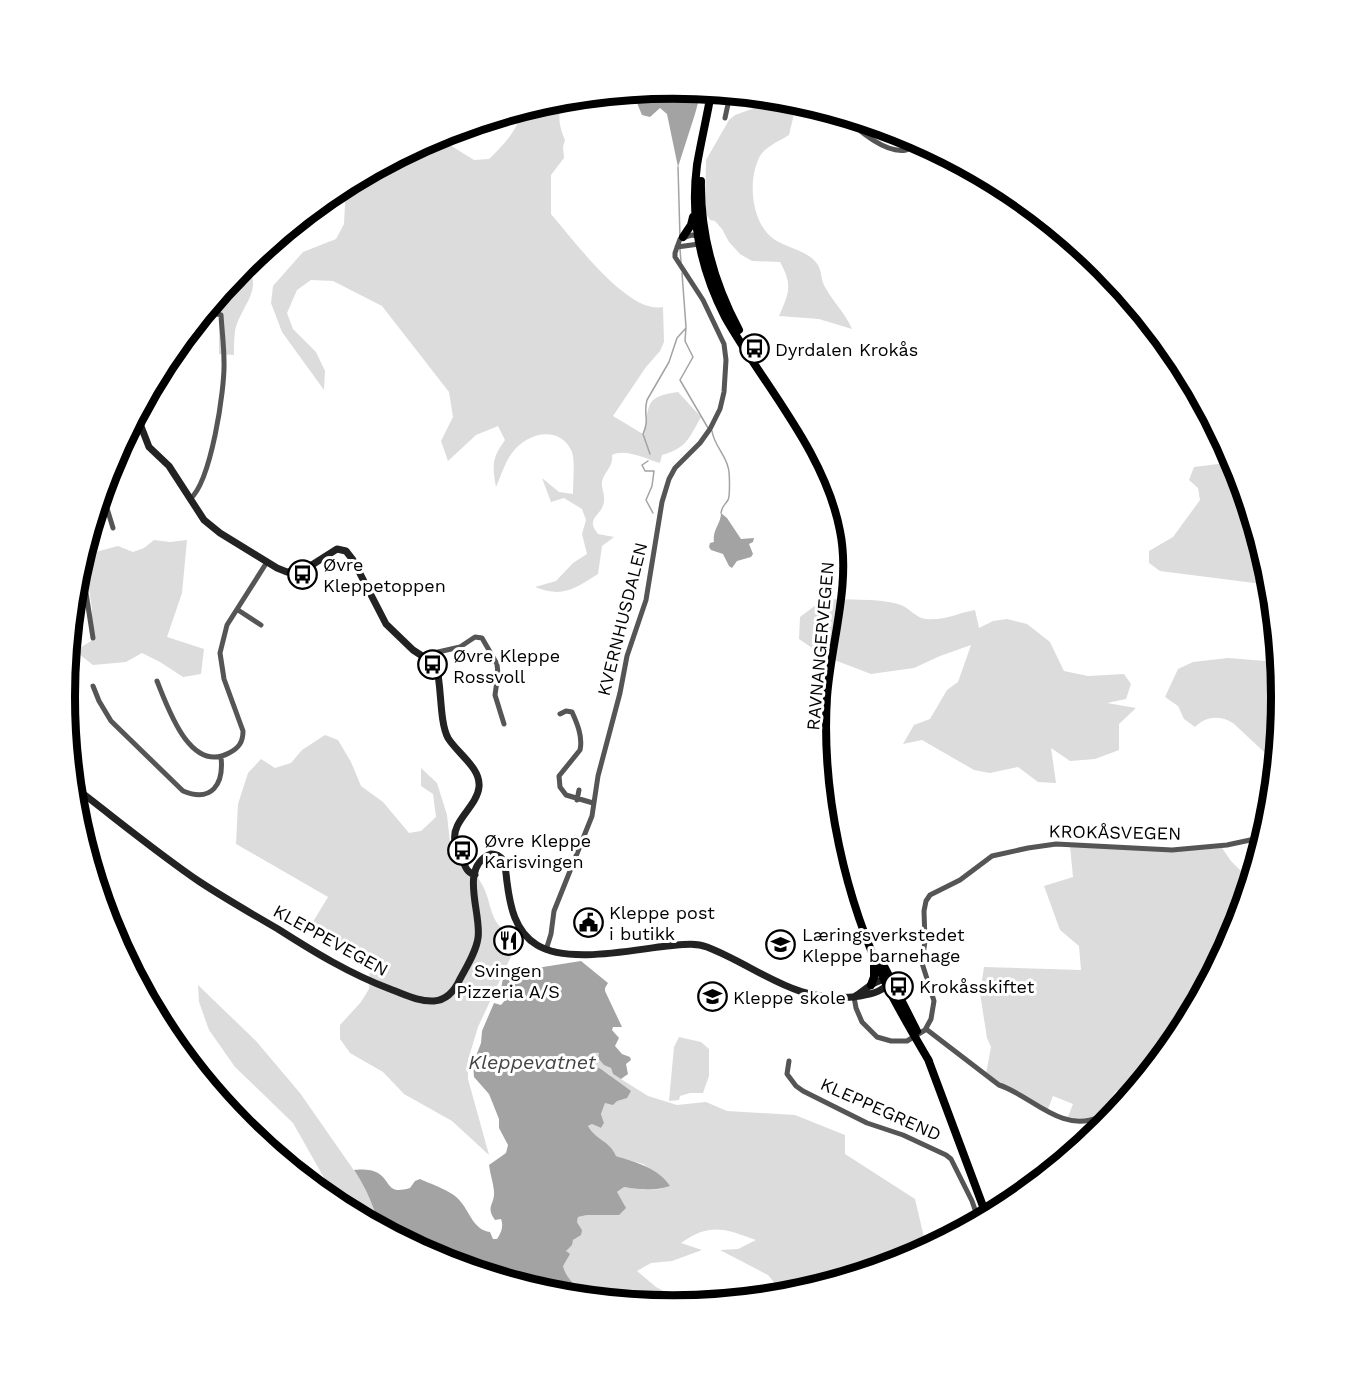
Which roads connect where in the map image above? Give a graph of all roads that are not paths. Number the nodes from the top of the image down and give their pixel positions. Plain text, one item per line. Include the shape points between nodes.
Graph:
1 (710, 101) edge
2 (728, 103) edge
3 (725, 118) dead end
4 (861, 130) edge
5 (909, 148) edge
6 (701, 154) junction
7 (695, 203) junction
8 (683, 237) junction
9 (701, 239) junction
10 (672, 243) dead end
11 (677, 247) junction
12 (215, 313) edge
13 (141, 426) edge
14 (190, 499) junction
15 (106, 507) edge
16 (113, 528) dead end
17 (267, 562) junction
18 (85, 588) edge
19 (238, 610) junction
20 (261, 625) dead end
21 (93, 638) dead end
22 (428, 658) junction
23 (156, 681) dead end
24 (93, 686) dead end
25 (560, 714) dead end
26 (504, 724) dead end
27 (221, 757) junction
28 (579, 790) dead end
29 (83, 793) edge
30 (577, 800) junction
31 (593, 803) junction
32 (1254, 839) edge
33 (475, 875) junction
34 (856, 906) junction
35 (546, 950) junction
36 (873, 954) junction
37 (887, 982) junction
38 (871, 985) junction
39 (854, 997) junction
40 (924, 1030) junction
41 (789, 1061) dead end
42 (1124, 1091) edge
43 (1107, 1109) edge
44 (1099, 1116) edge
45 (984, 1208) edge
46 (976, 1213) edge

1 - 6 main road, RAVNANGERVEGEN
2 - 3 street
4 - 5 street via 897,150
6 - 7 main road, RAVNANGERVEGEN
6 - 9 main road, RAVNANGERVEGEN
7 - 8 main road via 691,225
7 - 9 main road, RAVNANGERVEGEN
8 - 9 street
8 - 11 street
9 - 11 street
9 - 34 main road, RAVNANGERVEGEN via 707,275 721,308 821,473 833,501 843,559 828,689 827,758 836,831
10 - 11 street
11 - 31 street, KVERNHUSDALEN via 676,260 704,300 724,344 724,392 710,429 672,470 665,490 646,600 629,648
12 - 14 street via 221,315 225,363 212,454
13 - 14 main road via 147,444 169,466
14 - 17 main road via 209,526
15 - 16 street
17 - 19 street
17 - 22 main road via 282,571 304,570 337,549 346,550 386,624 413,650
18 - 21 street
19 - 20 street
19 - 27 street via 224,633 220,658 243,738 233,751
22 - 26 street via 460,647 475,637 482,638 496,664 495,695
22 - 33 main road via 437,668 446,733 478,777 477,794 454,835 467,870
23 - 27 street via 189,744 207,757
24 - 27 street via 111,721 183,791 197,796 212,790 221,777
25 - 30 street via 572,712 578,723 580,750 559,776 560,787
28 - 30 street
29 - 33 main road, KLEPPEVEGEN via 176,865 240,906 355,974 424,1000 442,999 451,993 476,948 479,931
30 - 31 street
31 - 35 street, KVERNHUSDALEN via 590,821 554,911
32 - 40 street, KROKÅSVEGEN via 1178,850 1056,844 1004,852 985,860 926,901 922,963 934,1001 931,1019
33 - 35 main road via 485,857 501,857 510,903 520,929
34 - 36 main road, RAVNANGERVEGEN
34 - 37 main road, RAVNANGERVEGEN
35 - 39 main road via 576,955 698,945 795,990
36 - 37 main road, RAVNANGERVEGEN
36 - 38 main road
37 - 38 main road
37 - 39 main road via 873,993
37 - 45 main road, RAVNANGERVEGEN via 920,1037
38 - 39 main road
39 - 40 street via 865,1028 882,1040 910,1040
40 - 44 street via 999,1085 1038,1107 1072,1121
41 - 46 street, KLEPPEGREND via 790,1079 803,1091 949,1157
42 - 43 street

